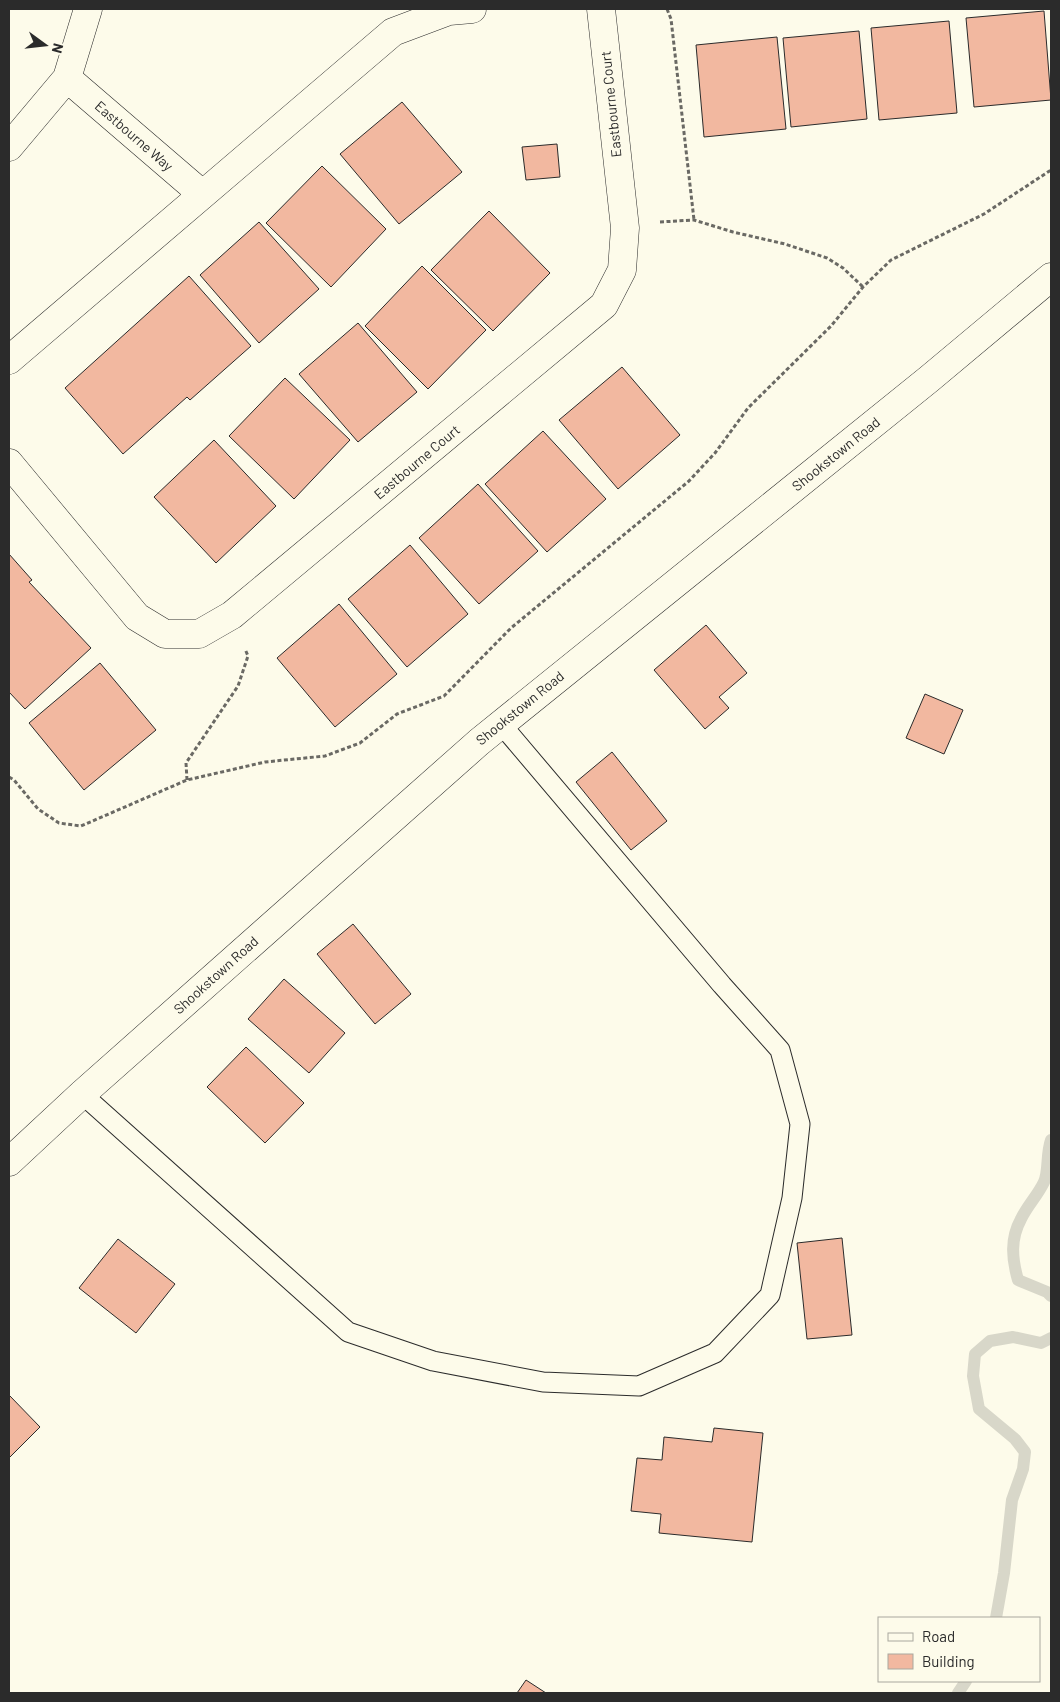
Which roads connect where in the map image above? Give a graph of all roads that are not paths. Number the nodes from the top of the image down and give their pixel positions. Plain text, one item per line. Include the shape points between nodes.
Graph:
1 (88, 9) edge
2 (472, 9) edge
3 (601, 9) edge
4 (67, 78) junction
5 (9, 147) edge
6 (202, 194) junction
7 (1051, 277) edge
8 (9, 360) edge
9 (9, 464) edge
10 (501, 724) junction
11 (82, 1094) junction
12 (9, 1162) edge

1 - 4 street
2 - 6 street via 449,11 393,32
3 - 9 street, Eastbourne Court via 625,228 622,270 604,305 232,616 198,634 166,634 137,617
4 - 5 street
4 - 6 street, Eastbourne Way
6 - 8 street
7 - 10 street, Shookstown Road
10 - 11 street, Shookstown Road
10 - 11 lane via 780,1050 800,1124 792,1198 770,1296 715,1353 639,1386 543,1382 433,1361 348,1332
11 - 12 street, Shookstown Road

